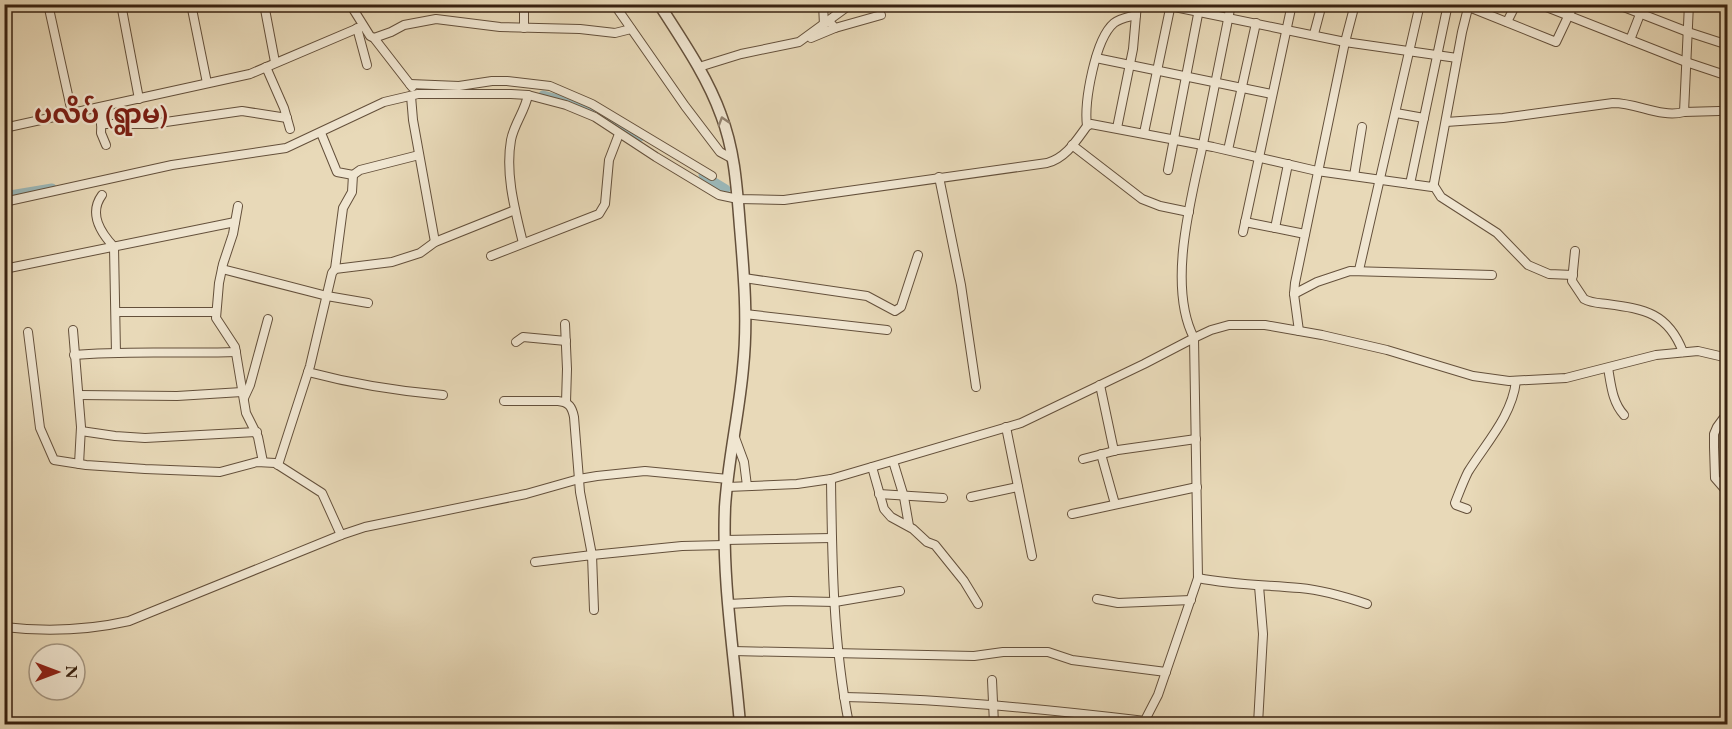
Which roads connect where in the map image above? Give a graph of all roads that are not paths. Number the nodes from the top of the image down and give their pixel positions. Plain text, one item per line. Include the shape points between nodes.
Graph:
1 (48, 4) edge
2 (121, 4) edge
3 (191, 4) edge
4 (264, 4) edge
5 (350, 4) edge
6 (521, 4) edge
7 (614, 4) edge
8 (659, 4) edge
9 (823, 4) edge
10 (851, 4) edge
11 (1137, 4) edge
12 (1160, 4) edge
13 (1232, 4) edge
14 (1292, 4) edge
15 (1322, 4) edge
16 (1355, 4) edge
17 (1420, 4) edge
18 (1448, 4) edge
19 (1516, 4) edge
20 (1539, 4) edge
21 (1574, 4) edge
22 (1616, 4) edge
23 (1644, 4) edge
24 (1689, 4) edge
25 (1171, 5) edge
26 (1469, 6) edge
27 (1199, 8) edge
28 (881, 15) dead end
29 (1136, 15) junction
30 (1640, 15) junction
31 (1569, 16) junction
32 (1229, 18) junction
33 (1507, 22) junction
34 (1256, 23) junction
35 (830, 25) junction
36 (360, 27) junction
37 (524, 28) junction
38 (631, 29) junction
39 (1286, 29) junction
40 (1688, 32) junction
41 (1314, 34) junction
42 (374, 38) junction
43 (1630, 40) junction
44 (1345, 42) junction
45 (1728, 45) edge
46 (1409, 51) junction
47 (1437, 55) junction
48 (1096, 58) junction
49 (1457, 58) junction
50 (1686, 62) junction
51 (1130, 64) junction
52 (270, 65) junction
53 (367, 65) dead end
54 (699, 67) junction
55 (1157, 70) junction
56 (1186, 76) junction
57 (1728, 76) edge
58 (498, 81) junction
59 (1215, 81) junction
60 (207, 83) junction
61 (411, 85) junction
62 (1243, 88) junction
63 (507, 92) junction
64 (1272, 93) junction
65 (414, 95) junction
66 (528, 95) junction
67 (139, 99) junction
68 (102, 107) junction
69 (1719, 111) dead end
70 (1684, 112) junction
71 (72, 113) junction
72 (1396, 113) junction
73 (287, 118) junction
74 (1424, 118) junction
75 (1446, 122) junction
76 (101, 124) junction
77 (1087, 126) junction
78 (1362, 127) dead end
79 (4, 128) edge
80 (1117, 128) junction
81 (290, 129) dead end
82 (321, 133) junction
83 (1144, 133) junction
84 (619, 134) junction
85 (1173, 139) junction
86 (106, 145) dead end
87 (1072, 145) junction
88 (1202, 145) junction
89 (1228, 150) junction
90 (419, 155) junction
91 (1258, 157) junction
92 (733, 159) junction
93 (1288, 164) junction
94 (1168, 170) dead end
95 (1317, 171) junction
96 (353, 175) junction
97 (712, 176) dead end
98 (1354, 176) junction
99 (939, 177) junction
100 (1381, 180) junction
101 (1410, 184) junction
102 (1434, 186) junction
103 (102, 195) dead end
104 (738, 199) junction
105 (4, 202) edge
106 (238, 206) dead end
107 (515, 210) junction
108 (1189, 212) junction
109 (235, 222) junction
110 (1245, 222) junction
111 (1275, 228) junction
112 (1243, 232) dead end
113 (1305, 234) junction
114 (435, 242) junction
115 (523, 243) junction
116 (114, 247) junction
117 (1575, 250) dead end
118 (918, 255) dead end
119 (490, 256) dead end
120 (9, 268) dead end
121 (222, 269) junction
122 (335, 269) junction
123 (1359, 270) junction
124 (1492, 275) dead end
125 (1573, 275) junction
126 (744, 278) junction
127 (1294, 294) junction
128 (327, 296) junction
129 (368, 303) dead end
130 (117, 312) junction
131 (216, 312) junction
132 (745, 314) junction
133 (268, 319) dead end
134 (566, 324) dead end
135 (73, 330) dead end
136 (887, 330) dead end
137 (1299, 331) junction
138 (28, 332) dead end
139 (1194, 338) junction
140 (566, 341) junction
141 (516, 342) dead end
142 (116, 352) junction
143 (236, 352) junction
144 (1683, 352) junction
145 (74, 355) junction
146 (1728, 358) edge
147 (1608, 368) junction
148 (308, 372) junction
149 (1516, 381) junction
150 (1100, 385) junction
151 (976, 387) dead end
152 (79, 395) junction
153 (243, 395) junction
154 (443, 395) dead end
155 (504, 401) dead end
156 (566, 402) junction
157 (1728, 412) edge
158 (1624, 415) dead end
159 (1006, 427) junction
160 (81, 430) junction
161 (256, 432) junction
162 (734, 434) junction
163 (1196, 439) junction
164 (1114, 451) junction
165 (1101, 454) junction
166 (1083, 459) dead end
167 (892, 461) junction
168 (263, 462) junction
169 (79, 464) junction
170 (278, 465) junction
171 (872, 467) junction
172 (579, 479) junction
173 (831, 479) junction
174 (727, 483) junction
175 (747, 486) junction
176 (1018, 487) junction
177 (1197, 487) junction
178 (1728, 493) edge
179 (879, 494) junction
180 (904, 497) junction
181 (971, 497) dead end
182 (943, 498) dead end
183 (1115, 504) junction
184 (1467, 509) dead end
185 (1072, 513) dead end
186 (909, 526) junction
187 (341, 535) junction
188 (832, 538) junction
189 (725, 542) junction
190 (592, 555) junction
191 (1032, 556) dead end
192 (535, 562) dead end
193 (1198, 578) junction
194 (1259, 586) junction
195 (900, 591) dead end
196 (1096, 599) dead end
197 (1191, 600) junction
198 (835, 602) junction
199 (728, 604) junction
200 (978, 604) dead end
201 (1367, 604) dead end
202 (594, 610) dead end
203 (4, 627) edge
204 (733, 651) junction
205 (839, 654) junction
206 (1166, 672) junction
207 (992, 680) dead end
208 (844, 697) junction
209 (993, 704) junction
210 (1144, 723) edge
211 (740, 724) edge
212 (849, 724) edge
213 (994, 724) edge
214 (1258, 724) edge

1 - 71 street
2 - 67 street
3 - 60 street
4 - 52 street
5 - 36 street
6 - 37 street
7 - 38 street
8 - 54 street
9 - 35 street
10 - 35 street
11 - 29 street
12 - 25 street
13 - 32 street
14 - 39 street
15 - 41 street
16 - 44 street
17 - 46 street
18 - 47 street
19 - 33 street
20 - 31 street
21 - 31 street
22 - 30 street
23 - 30 street
24 - 40 street
25 - 27 street
25 - 55 street
26 - 33 street
26 - 49 street
27 - 32 street
27 - 56 street
28 - 35 street
29 - 48 street via 1112,24
29 - 51 street
30 - 40 street
30 - 43 street
31 - 33 street via 1556,42
31 - 43 street
32 - 34 street
32 - 59 street
34 - 39 street
34 - 62 street
35 - 54 street via 799,42
36 - 42 street
36 - 52 street
36 - 53 street
37 - 38 street via 615,33
37 - 42 street via 436,19 404,25
38 - 92 street via 720,152
39 - 41 street
39 - 64 street
40 - 45 street
40 - 50 street
41 - 44 street
42 - 61 street
43 - 50 street
44 - 46 street
44 - 95 street
46 - 47 street
46 - 72 street
47 - 49 street
47 - 74 street
48 - 51 street
48 - 77 street
49 - 75 street
50 - 57 street
50 - 70 street
51 - 55 street
51 - 80 street
52 - 60 street via 250,74
52 - 73 street
92 -> 54 street via 722,117
55 - 56 street
55 - 83 street
56 - 59 street
56 - 85 street
58 - 61 street via 459,86
58 - 63 street
58 - 97 street via 550,86 568,93
59 - 62 street
59 - 88 street
60 - 67 street
61 - 65 street
62 - 64 street
62 - 89 street
63 - 65 street
63 - 66 street
64 - 91 street
65 - 82 street via 384,102
65 - 90 street
66 - 84 street via 595,117
66 - 107 street via 511,138
67 - 68 street
68 - 71 street
68 - 76 street
69 - 70 street
70 - 75 street via 1671,114 1613,104
71 - 79 street
72 - 74 street
72 - 100 street
73 - 76 street via 242,111 152,124
73 - 81 street
74 - 101 street
75 - 102 street
76 - 86 street
77 - 80 street
77 - 87 street
78 - 98 street
80 - 83 street
82 - 96 street via 337,172
82 - 105 street via 286,148 172,165
83 - 85 street
84 - 104 street via 719,195
84 - 115 street via 609,160 607,196 599,214
85 - 88 street
85 - 94 street
87 - 99 street via 1056,161
87 - 108 street via 1142,199
88 - 89 street
88 - 108 street
89 - 91 street
90 - 96 street
90 - 114 street
91 - 93 street
91 - 110 street
92 - 104 street
93 - 95 street
93 - 111 street
95 - 98 street
95 - 113 street
96 - 122 street via 352,192 343,208
98 - 100 street
99 - 104 street via 784,200
99 - 151 street
100 - 101 street
100 - 123 street
101 - 102 street
102 - 125 street via 1441,197 1497,233 1528,265 1549,274
103 - 116 street via 96,206 97,221
104 - 126 street
106 - 109 street
107 - 114 street
107 - 115 street
108 - 139 street via 1181,286 1187,324
109 - 116 street
109 - 121 street
110 - 111 street
110 - 112 street
111 - 113 street
113 - 127 street
114 - 122 street via 420,253 386,264
115 - 119 street
116 - 120 street
116 - 130 street
117 - 125 street
118 - 126 street via 901,307 895,311 867,296
121 - 128 street
121 - 131 street
122 - 128 street
123 - 124 street
123 - 127 street via 1338,274
125 - 144 street via 1574,285 1586,300 1639,308 1658,316
126 - 132 street
127 - 137 street
128 - 129 street
128 - 148 street
130 - 131 street
130 - 142 street
131 - 143 street
132 - 136 street
132 - 162 street
133 - 153 street via 250,385
134 - 140 street
135 - 145 street
137 - 139 street via 1229,325
137 - 149 street via 1376,347 1473,376
138 - 169 street via 38,418 46,443 54,460
139 - 150 street
139 - 163 street
140 - 141 street via 523,337
140 - 156 street
142 - 143 street
142 - 145 street
143 - 153 street
144 - 146 street
144 - 147 street via 1635,359
145 - 152 street
147 - 149 street via 1566,378
147 - 158 street via 1614,399
148 - 154 street via 388,390
148 - 170 street
149 - 184 street via 1505,415 1467,475 1455,503
150 - 159 street via 1034,418
150 - 164 street
152 - 153 street
152 - 160 street
153 - 161 street via 246,413
155 - 156 street
156 - 172 street via 573,411
157 - 178 street via 1716,427 1713,447 1715,478
159 - 167 street
159 - 176 street
160 - 161 street via 145,438
160 - 169 street
161 - 168 street
162 - 174 street
162 - 175 street
163 - 164 street
163 - 177 street
164 - 165 street
165 - 166 street
165 - 183 street
167 - 171 street
167 - 180 street
168 - 169 street via 220,472
168 - 170 street
170 - 187 street via 322,493
171 - 173 street
171 - 179 street
172 - 174 street via 645,471
172 - 187 street
172 - 190 street
173 - 175 street
173 - 188 street
174 - 175 street
174 - 189 street
176 - 181 street
176 - 191 street
177 - 183 street
177 - 193 street
179 - 180 street
179 - 186 street via 891,517
180 - 182 street
180 - 186 street
183 - 185 street
186 - 200 street via 920,538 935,545
187 - 203 street via 129,621 49,630
188 - 189 street
188 - 198 street
189 - 190 street
189 - 199 street
190 - 192 street
190 - 202 street
193 - 194 street
193 - 197 street
194 - 201 street via 1302,588
194 - 214 street via 1263,634
195 - 198 street
196 - 197 street via 1118,603
197 - 206 street
198 - 199 street
198 - 205 street
199 - 204 street
204 - 205 street
204 - 211 street
205 - 206 street via 974,656 1048,652 1066,659
205 - 208 street
206 - 210 street
207 - 209 street
208 - 209 street
208 - 212 street
209 - 210 street
209 - 213 street

